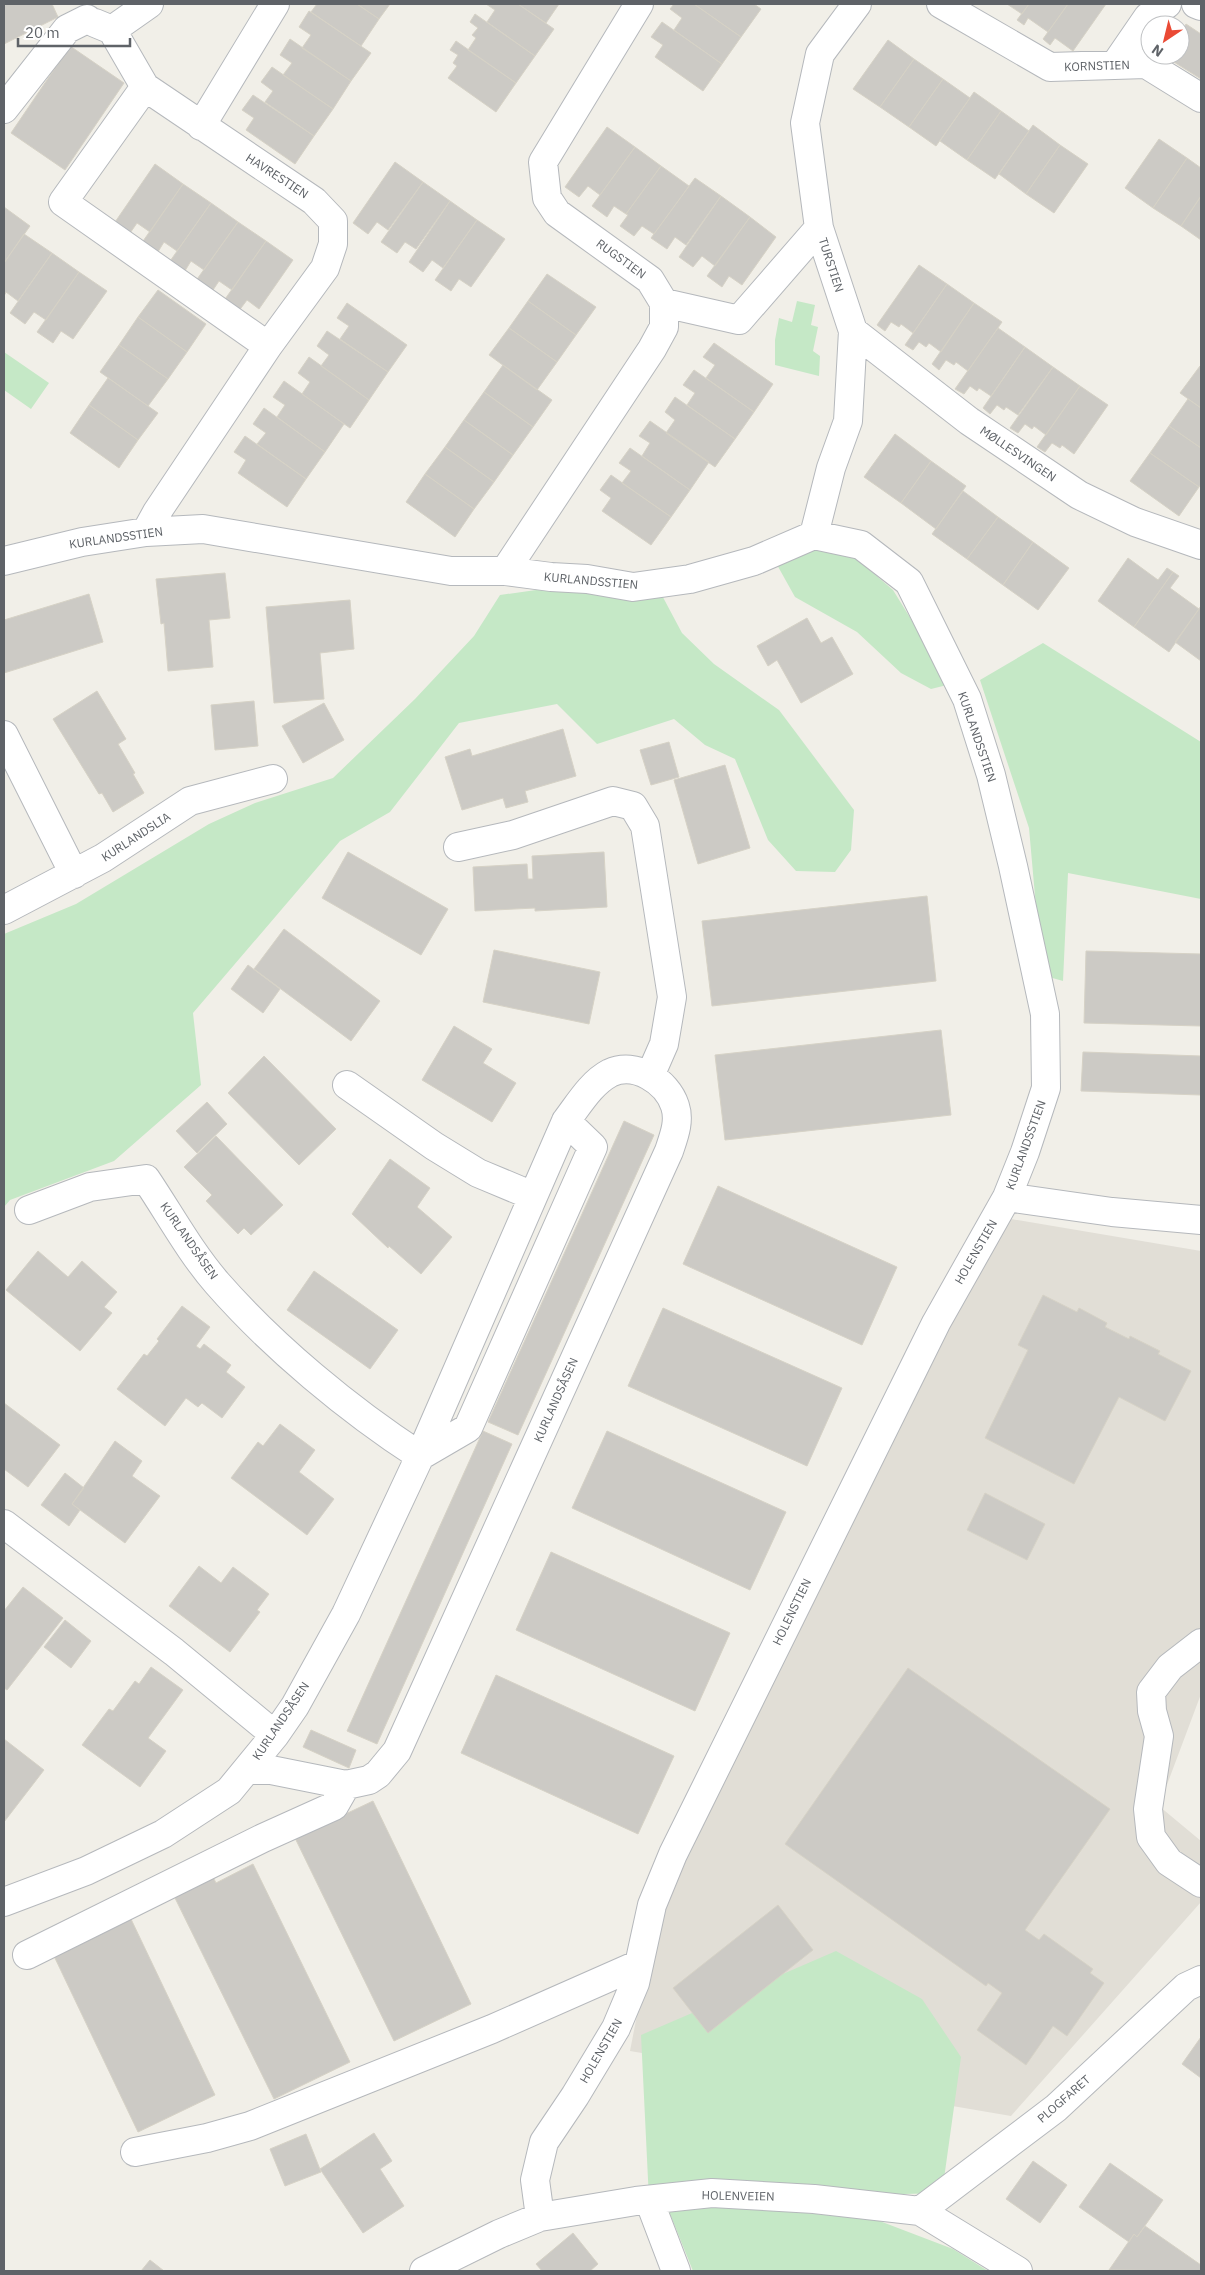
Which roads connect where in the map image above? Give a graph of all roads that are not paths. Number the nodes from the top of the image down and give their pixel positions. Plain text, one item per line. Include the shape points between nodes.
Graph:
1 (149, 4) edge
2 (275, 4) edge
3 (639, 4) edge
4 (857, 4) edge
5 (941, 4) edge
6 (1166, 4) edge
7 (1196, 4) edge
8 (1201, 6) edge
9 (82, 11) edge
10 (112, 30) junction
11 (1115, 65) junction
12 (145, 87) junction
13 (1201, 98) edge
14 (4, 109) edge
15 (211, 133) junction
16 (819, 228) junction
17 (664, 303) junction
18 (853, 331) junction
19 (268, 346) junction
20 (146, 532) junction
21 (814, 535) junction
22 (1201, 545) edge
23 (4, 561) edge
24 (505, 572) junction
25 (4, 736) edge
26 (273, 779) dead end
27 (458, 847) dead end
28 (74, 874) junction
29 (4, 910) edge
30 (650, 1076) junction
31 (347, 1085) dead end
32 (566, 1121) junction
33 (533, 1196) junction
34 (1008, 1197) junction
35 (29, 1210) dead end
36 (1201, 1220) edge
37 (420, 1456) junction
38 (4, 1524) edge
39 (1201, 1643) edge
40 (275, 1735) junction
41 (247, 1770) junction
42 (346, 1785) junction
43 (1201, 1883) edge
44 (4, 1902) edge
45 (26, 1955) dead end
46 (637, 1965) junction
47 (1201, 1980) edge
48 (135, 2152) dead end
49 (649, 2200) junction
50 (920, 2211) junction
51 (540, 2217) junction
52 (424, 2271) edge
53 (676, 2271) edge
54 (1018, 2271) edge

1 - 10 street
2 - 15 street
3 - 17 street, RUGSTIEN via 543,162 548,198 557,213 650,280
4 - 16 street, TURSTIEN via 820,54 805,123
5 - 11 street, KORNSTIEN via 1050,67
6 - 11 street via 1148,17
7 - 8 street
9 - 10 street
9 - 14 street
10 - 12 street
11 - 13 street, KORNSTIEN via 1146,64
12 - 15 street, HAVRESTIEN
12 - 19 street via 62,202
15 - 19 street, HAVRESTIEN via 314,200 333,221 333,244 325,268
16 - 17 street via 739,320
16 - 18 street, TURSTIEN
17 - 24 street via 664,327 652,349
18 - 21 street, TURSTIEN via 848,421 831,468
18 - 22 street, MØLLESVINGEN via 969,421 1079,495 1135,522
19 - 20 street, HAVRESTIEN
20 - 23 street, KURLANDSSTIEN via 82,542
20 - 24 street, KURLANDSSTIEN via 204,529 452,571
21 - 24 street, KURLANDSSTIEN via 754,561 690,579 634,587 587,579
21 - 34 street, KURLANDSSTIEN via 861,544 909,582 967,699 991,775 1045,1014 1046,1088
25 - 28 street
26 - 28 street, KURLANDSLIA via 190,801
27 - 30 street via 513,835 613,801 634,806 645,826 672,997 664,1044
28 - 29 street, KURLANDSLIA
30 - 32 street, KURLANDSÅSEN via 632,1069 611,1073 588,1091
30 - 42 street, KURLANDSÅSEN via 668,1091 675,1106 677,1126 670,1150 397,1751 378,1774 369,1780
31 - 33 street via 478,1173
32 - 33 street, KURLANDSÅSEN
32 - 37 street via 593,1147 468,1428
33 - 37 street, KURLANDSÅSEN
34 - 36 street via 1112,1212
34 - 46 street, HOLENSTIEN via 936,1323 673,1854 652,1904
35 - 37 street, KURLANDSÅSEN via 90,1187 146,1179 216,1282 264,1331 315,1377
37 - 40 street, KURLANDSÅSEN via 346,1614 295,1706
38 - 40 street via 174,1652
39 - 43 street via 1170,1667 1150,1692 1159,1736 1148,1809 1151,1838 1169,1862
40 - 41 street, KURLANDSÅSEN
41 - 42 street, KURLANDSÅSEN via 271,1770
41 - 44 street, KURLANDSÅSEN via 229,1791 163,1834 86,1871
42 - 45 street via 334,1806
46 - 48 street via 474,2036 250,2126
46 - 51 street, HOLENSTIEN via 634,1983 616,2028 544,2142 535,2180
47 - 50 street, PLOGFARET via 1186,1987 1056,2108
49 - 50 street, HOLENVEIEN via 712,2193 814,2199
49 - 51 street, HOLENVEIEN
49 - 53 street
50 - 54 street, HOLENVEIEN
51 - 52 street, HOLENVEIEN

